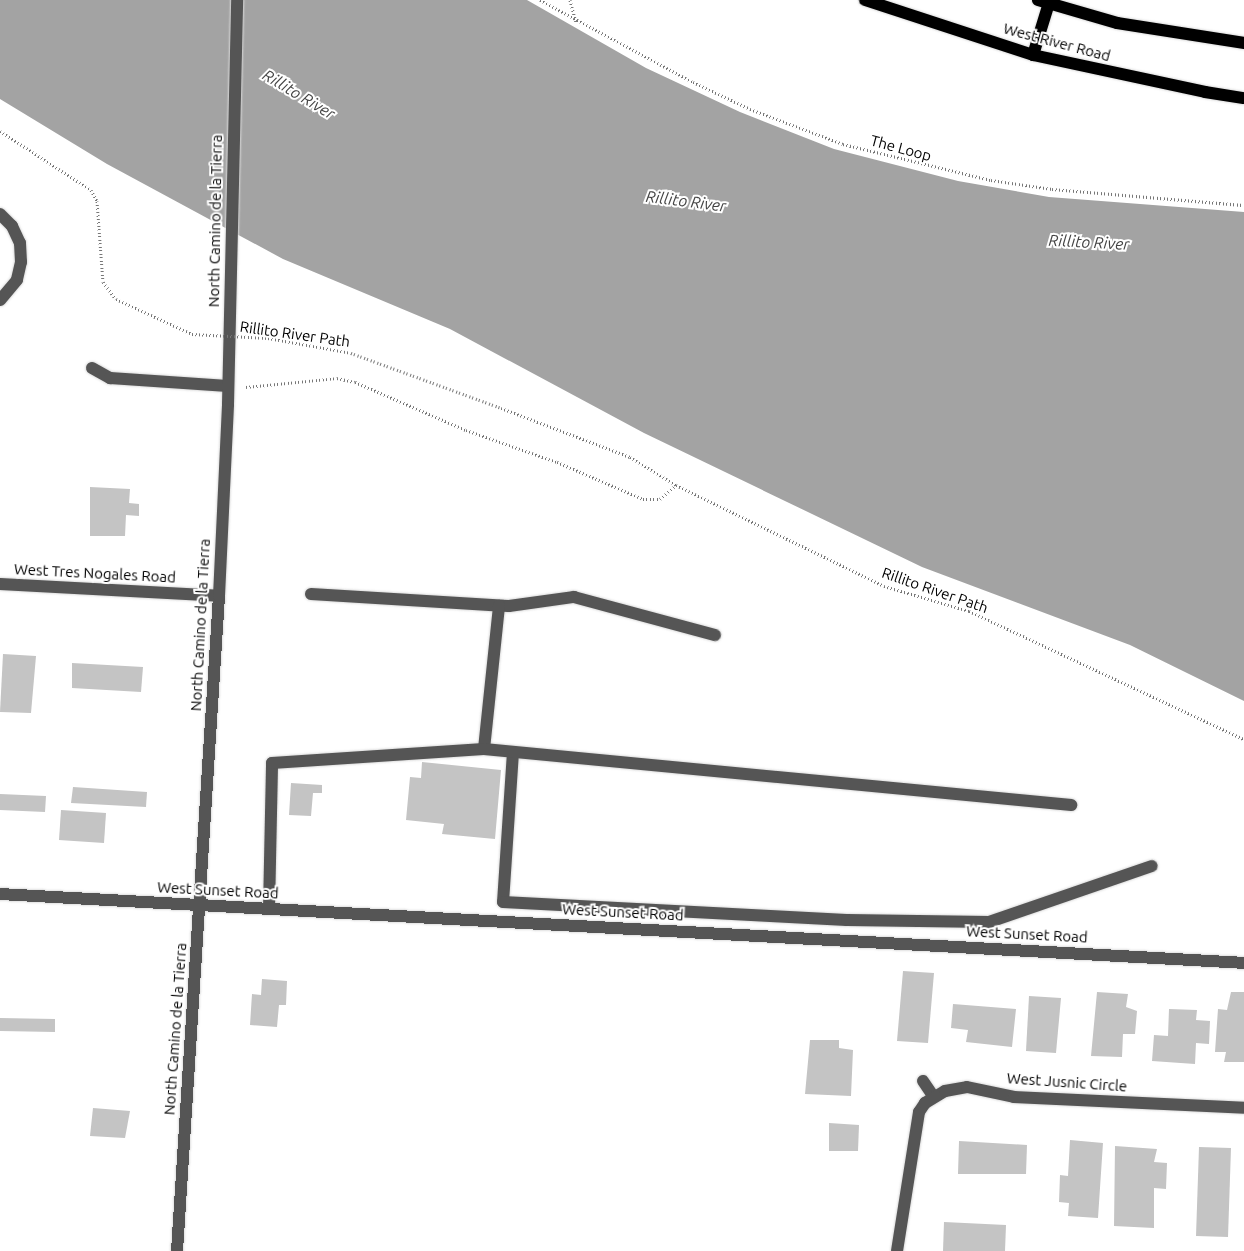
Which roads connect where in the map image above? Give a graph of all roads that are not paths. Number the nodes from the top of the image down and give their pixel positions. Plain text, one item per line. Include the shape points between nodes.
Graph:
1 (237, 0) edge
2 (865, 0) edge
3 (1043, 2) edge
4 (1244, 44) edge
5 (1034, 55) junction
6 (1244, 98) edge
7 (0, 214) edge
8 (0, 300) edge
9 (92, 368) dead end
10 (228, 386) junction
11 (0, 584) edge
12 (311, 594) dead end
13 (219, 596) junction
14 (499, 606) junction
15 (715, 635) dead end
16 (484, 749) junction
17 (513, 752) junction
18 (1070, 805) dead end
19 (1152, 866) dead end
20 (0, 894) edge
21 (200, 905) junction
22 (268, 908) junction
23 (1244, 963) edge
24 (923, 1081) dead end
25 (933, 1096) junction
26 (1244, 1108) edge
27 (177, 1251) edge
28 (897, 1251) edge

1 - 10 street, North Camino de la Tierra
2 - 5 main road, West River Road
3 - 4 main road via 1117,23
3 - 5 main road
5 - 6 main road, West River Road
7 - 8 street via 12,226 20,243 21,262 17,280
9 - 10 street via 110,378
10 - 13 street, North Camino de la Tierra
11 - 13 street, West Tres Nogales Road
12 - 14 street
13 - 21 street, North Camino de la Tierra
14 - 15 street via 574,597
14 - 16 street
16 - 17 street
16 - 22 street via 272,763
17 - 18 street
17 - 19 street via 503,902 847,920 989,922
20 - 21 street, West Sunset Road
21 - 22 street, West Sunset Road
21 - 27 street, North Camino de la Tierra
22 - 23 street, West Sunset Road
24 - 25 street
25 - 26 street, West Jusnic Circle via 968,1087 1014,1097
25 - 28 street via 919,1112

